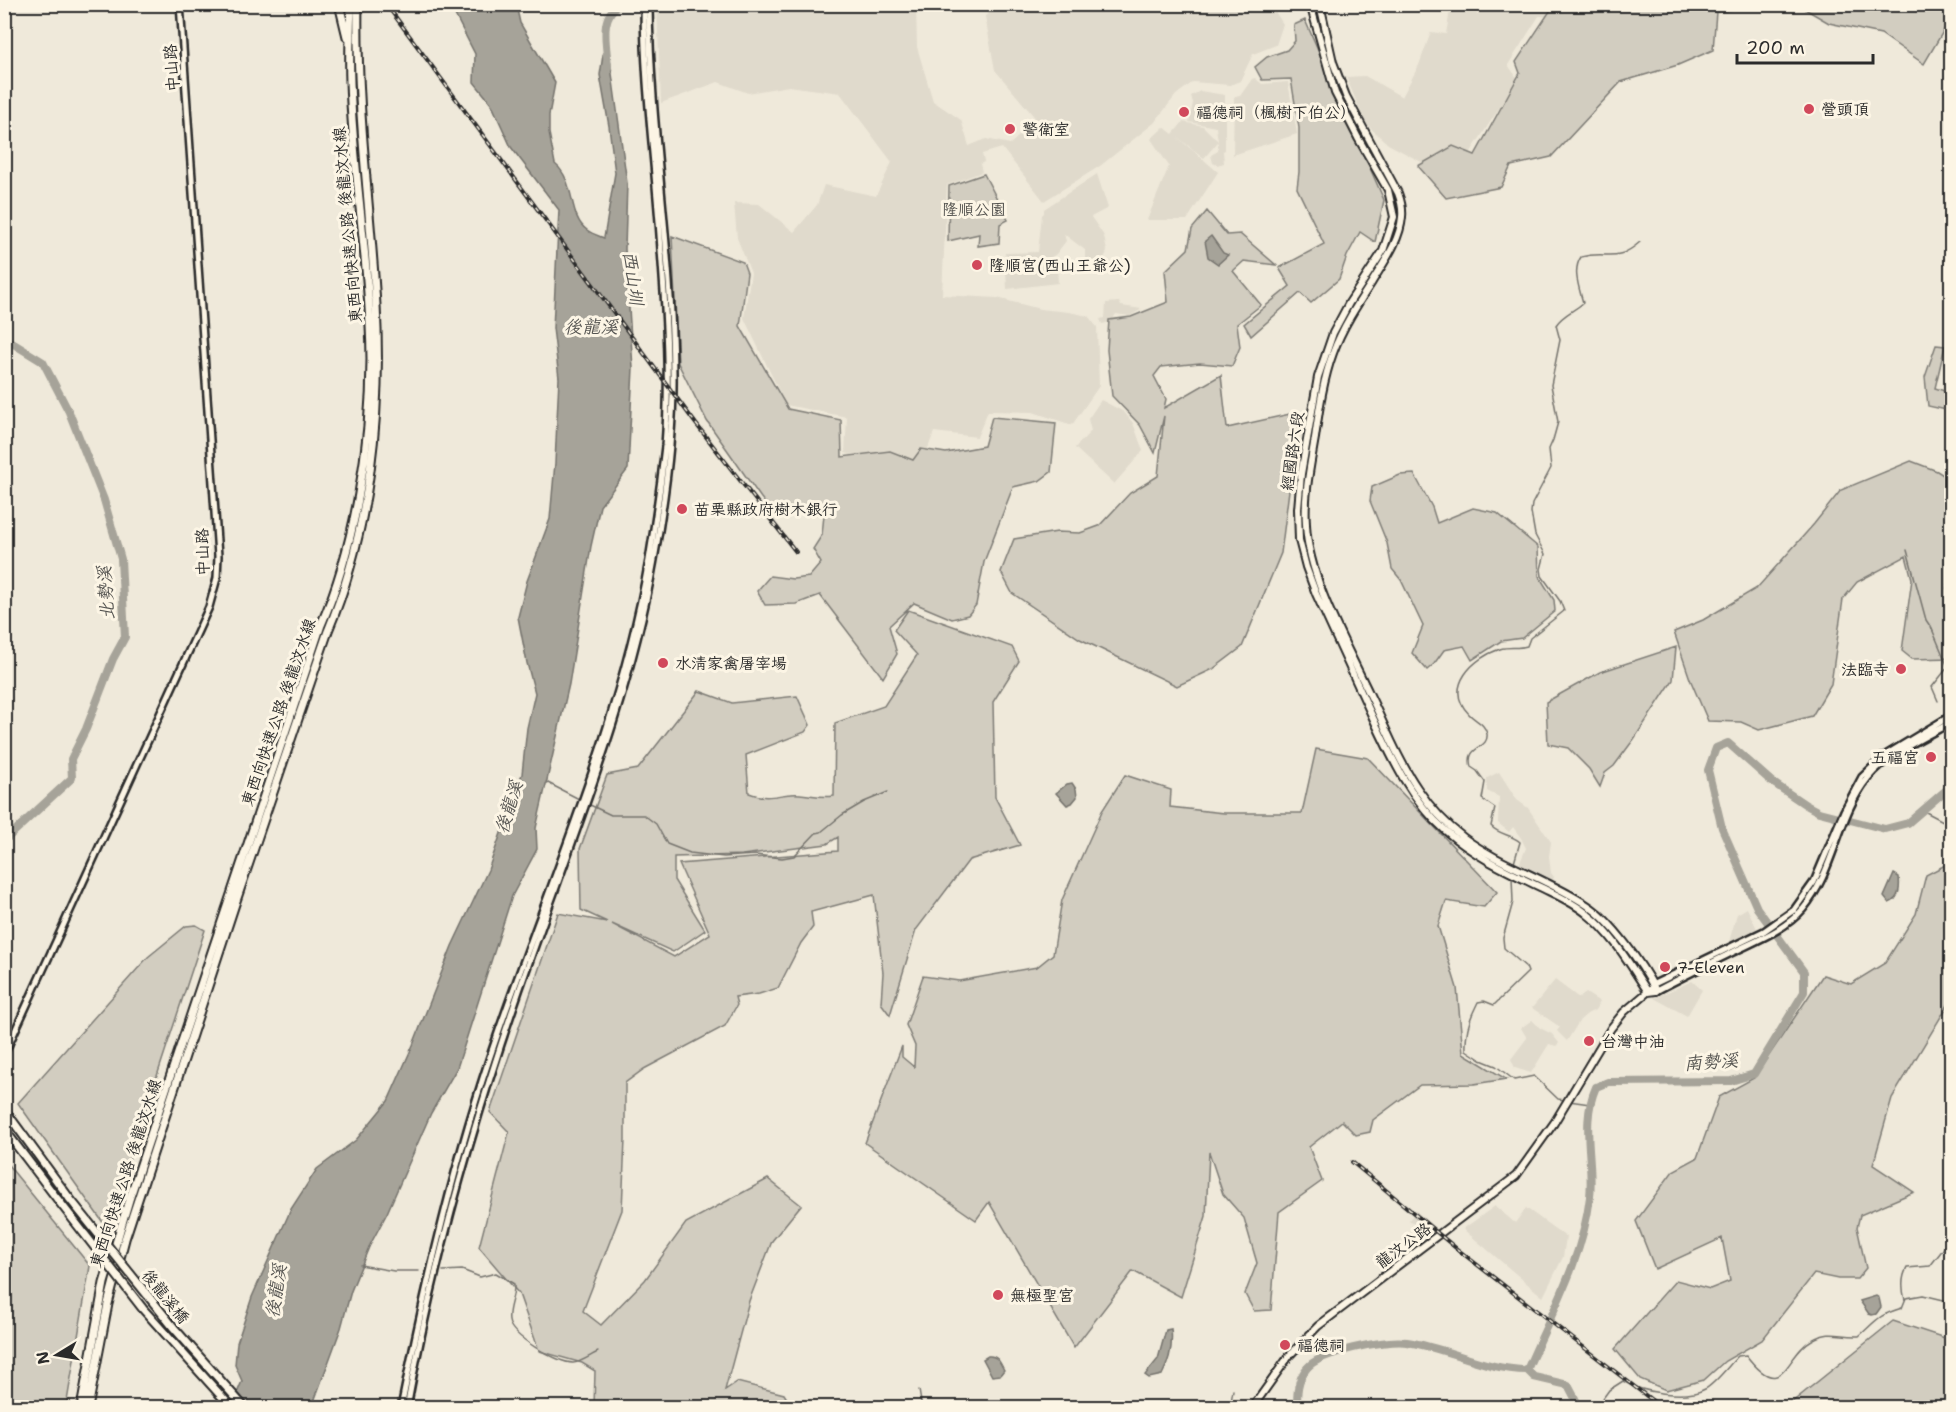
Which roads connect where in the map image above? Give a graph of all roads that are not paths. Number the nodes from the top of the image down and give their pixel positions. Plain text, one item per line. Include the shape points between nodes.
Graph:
1 (180, 4) edge
2 (339, 4) edge
3 (351, 4) edge
4 (358, 4) edge
5 (644, 4) edge
6 (649, 4) edge
7 (1310, 4) edge
8 (1320, 4) edge
9 (350, 49) junction
10 (1333, 62) junction
11 (1325, 64) junction
12 (1335, 339) junction
13 (1952, 716) edge
14 (1952, 722) edge
15 (1927, 733) junction
16 (1515, 871) junction
17 (1652, 989) junction
18 (4, 1055) edge
19 (4, 1110) edge
20 (4, 1129) edge
21 (81, 1407) edge
22 (88, 1407) edge
23 (232, 1407) edge
24 (244, 1407) edge
25 (401, 1407) edge
26 (407, 1407) edge
27 (1252, 1407) edge

1 - 18 street, 中山路 via 217,578 205,617
2 - 9 highway
3 - 9 highway, 東西向快速公路 後龍汶水線
4 - 22 highway, 東西向快速公路 後龍汶水線 via 359,98 377,343 370,469 356,546 125,1239
5 - 25 street via 667,380 665,445 649,561 609,722 467,1127
6 - 26 street via 673,378 670,446 654,561 642,626 614,724 474,1129 434,1276
7 - 11 main road, 經國路六段
8 - 10 main road, 經國路六段
9 - 21 highway, 東西向快速公路 後龍汶水線 via 371,359 362,467 349,543 129,1200 104,1283
10 - 11 main road
10 - 12 main road, 經國路六段 via 1402,206 1394,244
11 - 12 main road, 經國路六段 via 1335,93 1388,189 1394,217 1383,251 1349,303
12 - 16 main road, 經國路六段 via 1305,506 1313,566 1353,659 1419,791 1462,836
12 - 16 main road, 經國路六段 via 1317,377 1301,474 1299,540 1306,567 1378,728 1413,794 1446,831 1471,850 1504,870
13 - 15 street
14 - 15 street
15 - 17 street via 1862,777 1805,897 1781,924
16 - 17 main road via 1571,895 1604,918
17 - 27 main road, 龍汶公路 via 1611,1028 1516,1176 1318,1326 1288,1356
19 - 24 highway, 後龍溪橋, bridge via 174,1328
20 - 23 highway, 後龍溪橋, bridge via 143,1310

